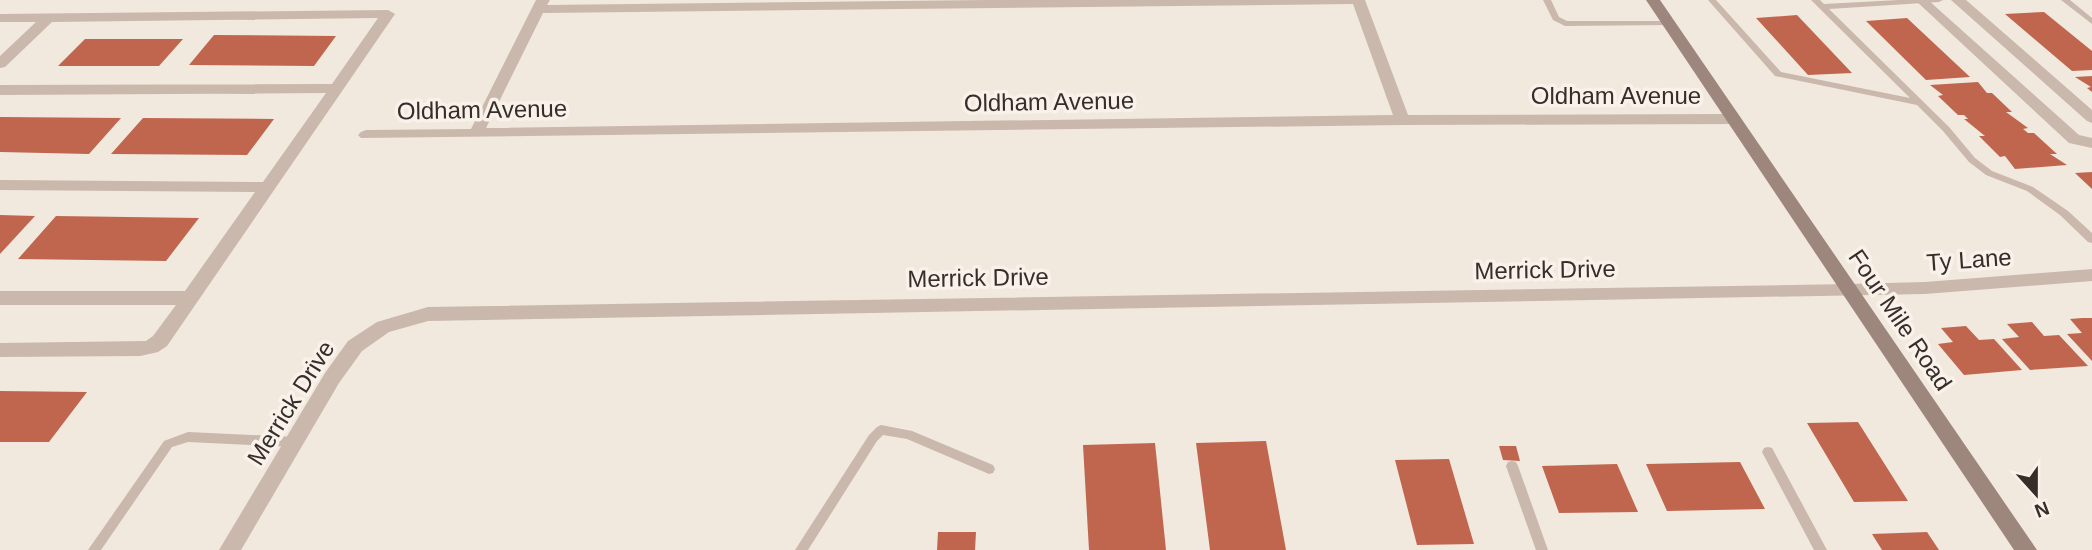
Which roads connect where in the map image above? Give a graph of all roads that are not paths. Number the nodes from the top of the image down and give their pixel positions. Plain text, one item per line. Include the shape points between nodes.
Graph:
1 (224, 0) edge
2 (1358, 0) edge
3 (1547, 0) edge
4 (1653, 0) edge
5 (1712, 0) edge
6 (1940, 0) edge
7 (1958, 0) edge
8 (2065, 0) edge
9 (1921, 1) edge
10 (1819, 4) edge
11 (541, 5) edge
12 (212, 14) junction
13 (0, 18) edge
14 (48, 18) junction
15 (2092, 22) edge
16 (1669, 23) junction
17 (0, 64) edge
18 (337, 88) junction
19 (0, 90) edge
20 (1919, 103) junction
21 (2092, 118) edge
22 (1732, 119) junction
23 (1402, 120) junction
24 (475, 133) junction
25 (366, 135) dead end
26 (2092, 143) edge
27 (0, 185) edge
28 (268, 187) junction
29 (2092, 238) edge
30 (2092, 275) edge
31 (1850, 290) junction
32 (0, 298) edge
33 (189, 298) junction
34 (0, 350) edge
35 (296, 442) junction
36 (1768, 452) dead end
37 (1512, 466) dead end
38 (989, 469) dead end
39 (94, 550) edge
40 (230, 550) edge
41 (800, 550) edge
42 (1542, 550) edge
43 (1821, 550) edge
44 (2026, 550) edge

1 - 12 street
2 - 11 street
2 - 23 street
3 - 16 lane via 1556,18 1565,24
4 - 16 street, Four Mile Road
5 - 20 lane via 1779,74
6 - 9 lane
7 - 21 street
8 - 15 lane
9 - 10 lane
9 - 26 street via 2074,139
10 - 20 lane
11 - 24 street
12 - 14 street
12 - 18 street via 388,14
13 - 14 street
14 - 17 street
16 - 22 street, Four Mile Road
18 - 19 street
18 - 28 street
20 - 29 lane via 1972,160 1989,173 2030,189
22 - 23 street, Oldham Avenue
22 - 31 street, Four Mile Road
23 - 24 street, Oldham Avenue
24 - 25 street, Oldham Avenue
27 - 28 street
28 - 33 street
30 - 31 street, Ty Lane
31 - 35 street, Merrick Drive via 428,314 383,327 355,346
31 - 44 street, Four Mile Road
32 - 33 street
33 - 34 street via 151,347
35 - 39 lane via 188,438 168,444
35 - 40 street, Merrick Drive
36 - 43 lane
37 - 42 lane
38 - 41 lane via 908,434 881,430

